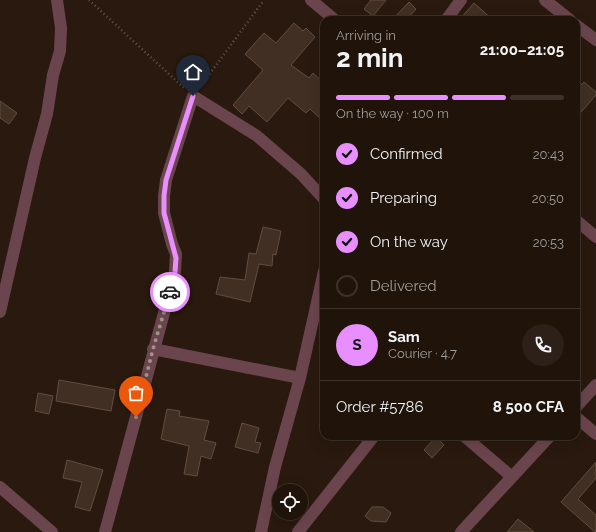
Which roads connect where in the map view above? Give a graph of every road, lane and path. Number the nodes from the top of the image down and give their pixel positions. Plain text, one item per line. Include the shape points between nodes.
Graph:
1 (57, 0) edge
2 (89, 0) edge
3 (264, 0) edge
4 (311, 0) edge
5 (461, 0) edge
6 (545, 0) edge
7 (330, 16) edge
8 (449, 16) edge
9 (565, 16) edge
10 (580, 27) edge
11 (596, 40) edge
12 (193, 96) junction
13 (320, 195) edge
14 (580, 223) edge
15 (596, 237) edge
16 (0, 310) edge
17 (320, 312) edge
18 (153, 349) junction
19 (300, 378) junction
20 (596, 385) edge
21 (580, 403) edge
22 (580, 420) edge
23 (596, 434) edge
24 (371, 440) edge
25 (469, 440) edge
26 (546, 440) edge
27 (512, 477) junction
28 (0, 487) edge
29 (52, 532) edge
30 (105, 532) edge
31 (261, 532) edge
32 (298, 532) edge
33 (461, 532) edge

1 - 16 street via 61,28 60,51
2 - 12 path
3 - 12 path
4 - 7 street
5 - 8 street
6 - 9 street
10 - 11 street
12 - 13 street via 257,136 301,174
12 - 18 street via 166,180 164,213 176,258 175,272
14 - 15 street
17 - 19 street
18 - 19 street
18 - 30 street
19 - 31 street
20 - 21 street
22 - 23 street
24 - 32 street
25 - 27 street
26 - 27 street
27 - 33 street
28 - 29 street

